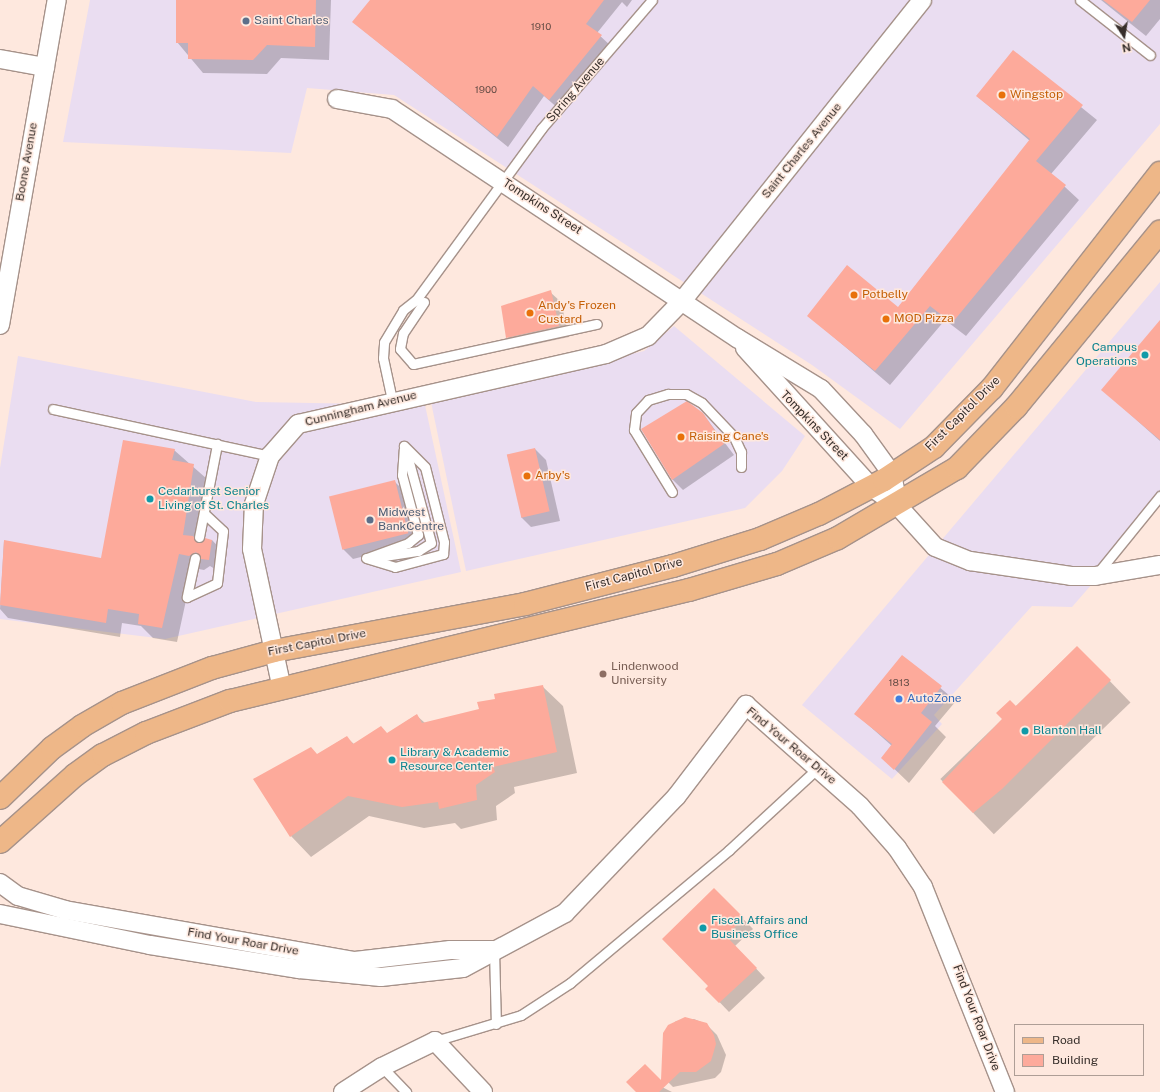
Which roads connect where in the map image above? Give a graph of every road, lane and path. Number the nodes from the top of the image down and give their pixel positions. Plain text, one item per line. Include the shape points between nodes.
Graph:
1 (57, 0) edge
2 (652, 0) edge
3 (922, 0) edge
4 (1080, 0) edge
5 (1150, 55) dead end
6 (0, 59) edge
7 (45, 67) junction
8 (337, 99) dead end
9 (1160, 173) edge
10 (504, 183) junction
11 (1160, 232) edge
12 (2, 298) edge
13 (682, 301) junction
14 (424, 302) dead end
15 (597, 324) dead end
16 (0, 325) edge
17 (737, 338) junction
18 (392, 400) junction
19 (53, 410) dead end
20 (217, 444) junction
21 (404, 446) junction
22 (270, 456) junction
23 (741, 467) dead end
24 (892, 474) junction
25 (871, 486) junction
26 (672, 492) dead end
27 (1160, 496) edge
28 (898, 506) junction
29 (204, 513) junction
30 (199, 536) dead end
31 (195, 558) dead end
32 (366, 558) junction
33 (1160, 565) edge
34 (1095, 576) junction
35 (274, 651) junction
36 (282, 689) junction
37 (818, 768) junction
38 (0, 798) edge
39 (0, 842) edge
40 (0, 883) edge
41 (0, 914) edge
42 (494, 950) junction
43 (496, 1024) junction
44 (436, 1041) junction
45 (382, 1067) junction
46 (343, 1092) edge
47 (406, 1092) edge
48 (483, 1092) edge
49 (1005, 1092) edge

1 - 7 street, Boone Avenue
2 - 10 lane, Spring Avenue via 541,130
3 - 13 street, Saint Charles Avenue
4 - 5 lane
6 - 7 street
7 - 12 street, Boone Avenue
8 - 10 street, Tompkins Street via 392,109
9 - 24 main road, First Capitol Drive via 992,388 934,447
10 - 13 street, Tompkins Street
10 - 18 lane, Spring Avenue via 416,300 403,310 384,342 383,358
11 - 28 main road via 1016,407 957,468
12 - 16 street, Boone Avenue
13 - 17 street, Tompkins Street
13 - 18 street, Cunningham Avenue via 648,336 606,354
14 - 15 lane via 403,333 400,349 414,364
17 - 24 street, Tompkins Street via 821,389 863,434
17 - 25 street, Tompkins Street via 777,387
18 - 22 street, Cunningham Avenue via 298,424
19 - 20 lane
20 - 22 lane
20 - 29 lane
21 - 32 lane via 402,475 418,535 408,543
21 - 32 lane via 414,471 431,543 418,551 385,559
21 - 32 lane via 425,467 444,542 443,554 395,567
22 - 35 street, Cunningham Avenue via 254,504 252,549
23 - 26 lane via 741,452 734,437 702,403 686,394 668,394 648,400 636,413 634,430
24 - 25 main road, First Capitol Drive
24 - 28 street, Tompkins Street
25 - 28 street, Tompkins Street
25 - 35 main road, First Capitol Drive via 760,539 673,566 525,604
27 - 34 lane
28 - 34 street, Tompkins Street via 935,547 959,558 1021,570
28 - 36 main road via 838,538 777,564 689,590
29 - 30 lane
29 - 31 lane via 223,531 217,583 187,597
33 - 34 street, Tompkins Street
35 - 36 street, Cunningham Avenue
35 - 38 main road, First Capitol Drive via 212,668 122,704 52,748
36 - 39 main road via 222,704 146,733 103,755 75,775
37 - 42 street, Find Your Roar Drive via 746,705 676,797 565,912
37 - 43 lane via 729,850 587,970 521,1015
37 - 49 street, Find Your Roar Drive via 860,806 897,848 923,887
40 - 42 street, Find Your Roar Drive via 18,896 65,910 348,960
41 - 42 street, Find Your Roar Drive via 150,945 299,969 381,977 463,968
42 - 43 lane
43 - 44 lane
44 - 45 street
44 - 48 street
45 - 46 street
45 - 47 lane

